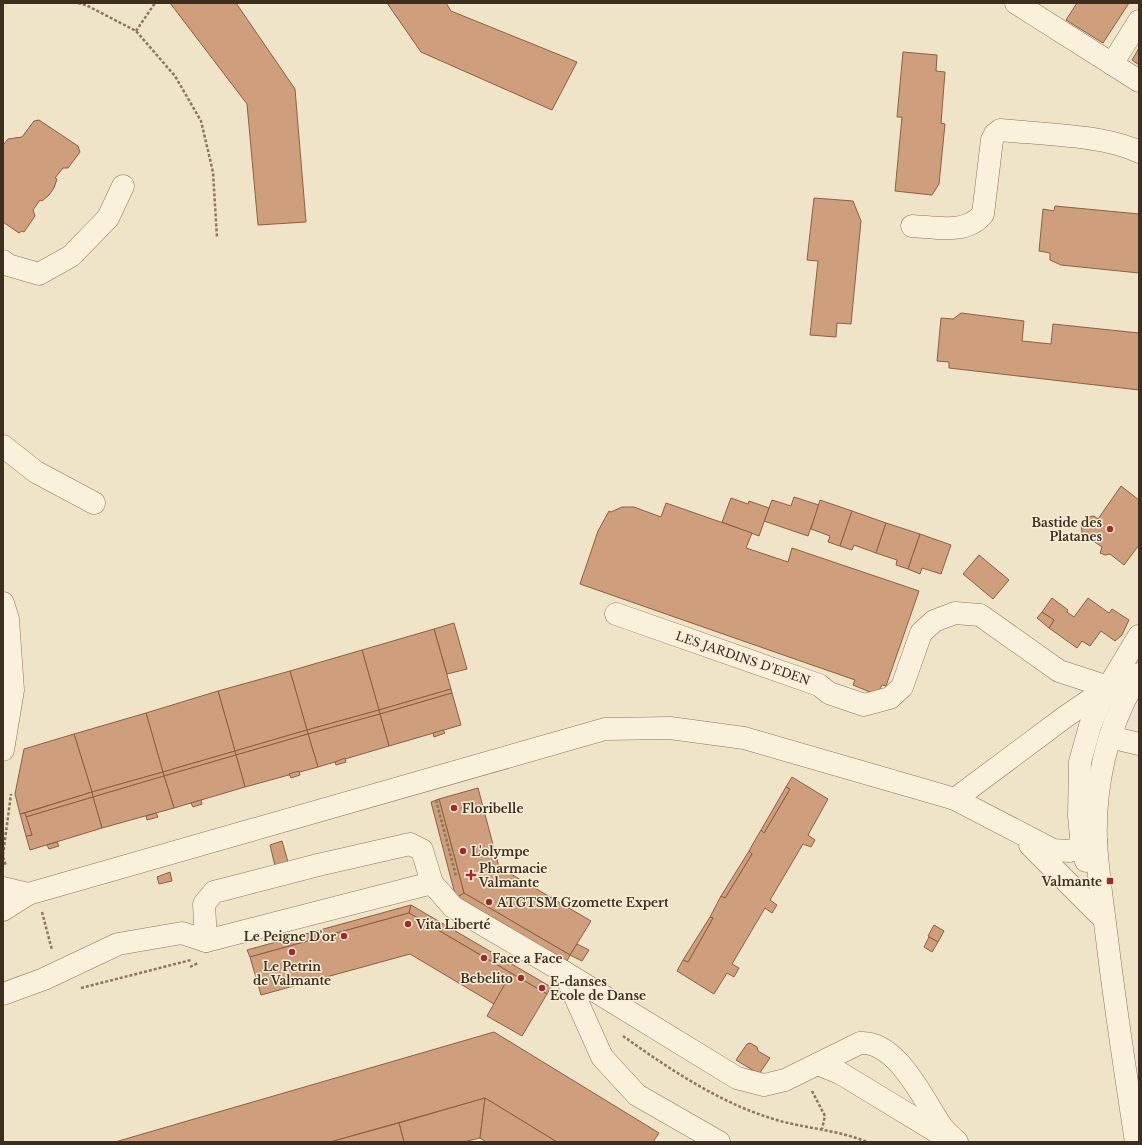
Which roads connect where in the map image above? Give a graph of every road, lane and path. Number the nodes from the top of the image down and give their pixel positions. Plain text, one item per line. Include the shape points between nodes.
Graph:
1 (78, 3) edge
2 (155, 3) edge
3 (1016, 3) edge
4 (1139, 20) edge
5 (136, 31) junction
6 (1112, 64) junction
7 (1139, 80) edge
8 (1139, 152) edge
9 (123, 186) dead end
10 (912, 226) dead end
11 (217, 238) dead end
12 (3, 261) edge
13 (3, 446) edge
14 (94, 503) dead end
15 (3, 603) edge
16 (616, 614) dead end
17 (1139, 636) edge
18 (7, 661) edge
19 (1139, 674) edge
20 (1108, 687) junction
21 (1065, 717) junction
22 (1090, 726) junction
23 (1110, 737) junction
24 (1139, 744) edge
25 (3, 750) edge
26 (1103, 763) junction
27 (11, 794) dead end
28 (955, 799) junction
29 (436, 800) dead end
30 (1018, 833) junction
31 (1089, 844) junction
32 (3, 855) edge
33 (457, 880) dead end
34 (432, 883) junction
35 (3, 888) edge
36 (35, 898) junction
37 (3, 910) edge
38 (1099, 914) junction
39 (1108, 940) junction
40 (203, 949) junction
41 (54, 955) dead end
42 (564, 972) junction
43 (80, 988) dead end
44 (3, 994) edge
45 (818, 1064) junction
46 (808, 1086) dead end
47 (822, 1129) dead end
48 (719, 1142) edge
49 (955, 1142) edge
50 (1136, 1142) edge

1 - 5 path
2 - 5 path
3 - 6 street
4 - 6 street
5 - 11 path via 175,76 201,121 213,172
6 - 7 street
8 - 10 street via 1100,140 1000,130 992,140 983,214 979,219 961,228
9 - 12 street via 108,218 71,256 39,274 8,265
13 - 14 street via 36,472
15 - 18 street via 8,619
16 - 20 street, LES JARDINS D'EDEN via 819,685 829,693 864,705 890,698 902,687 921,633 934,621 955,613 980,615 1059,672
17 - 20 street
18 - 25 street via 13,690
19 - 23 street via 1116,719
20 - 21 street
20 - 22 street
21 - 22 street
21 - 28 street
22 - 26 street
22 - 31 street via 1080,762 1080,816
23 - 24 street
23 - 26 street
26 - 31 street
27 - 32 path
28 - 30 street
28 - 36 street via 744,738 670,728 605,729
29 - 33 path
30 - 31 street via 1054,850 1070,851
30 - 38 street
31 - 38 street
31 - 39 street
34 - 40 street
34 - 40 street via 422,850 410,844 214,892 204,904
34 - 42 street via 453,907
35 - 36 street
36 - 37 street
36 - 41 path
38 - 39 street
39 - 50 street
40 - 43 path
40 - 44 street via 182,933 118,944 44,979
42 - 45 street via 736,1078 764,1085 785,1080
42 - 48 street via 607,1063 637,1095
45 - 49 street via 840,1073
45 - 49 street via 860,1043 869,1042 885,1049 918,1086 941,1125
46 - 47 path via 825,1116

